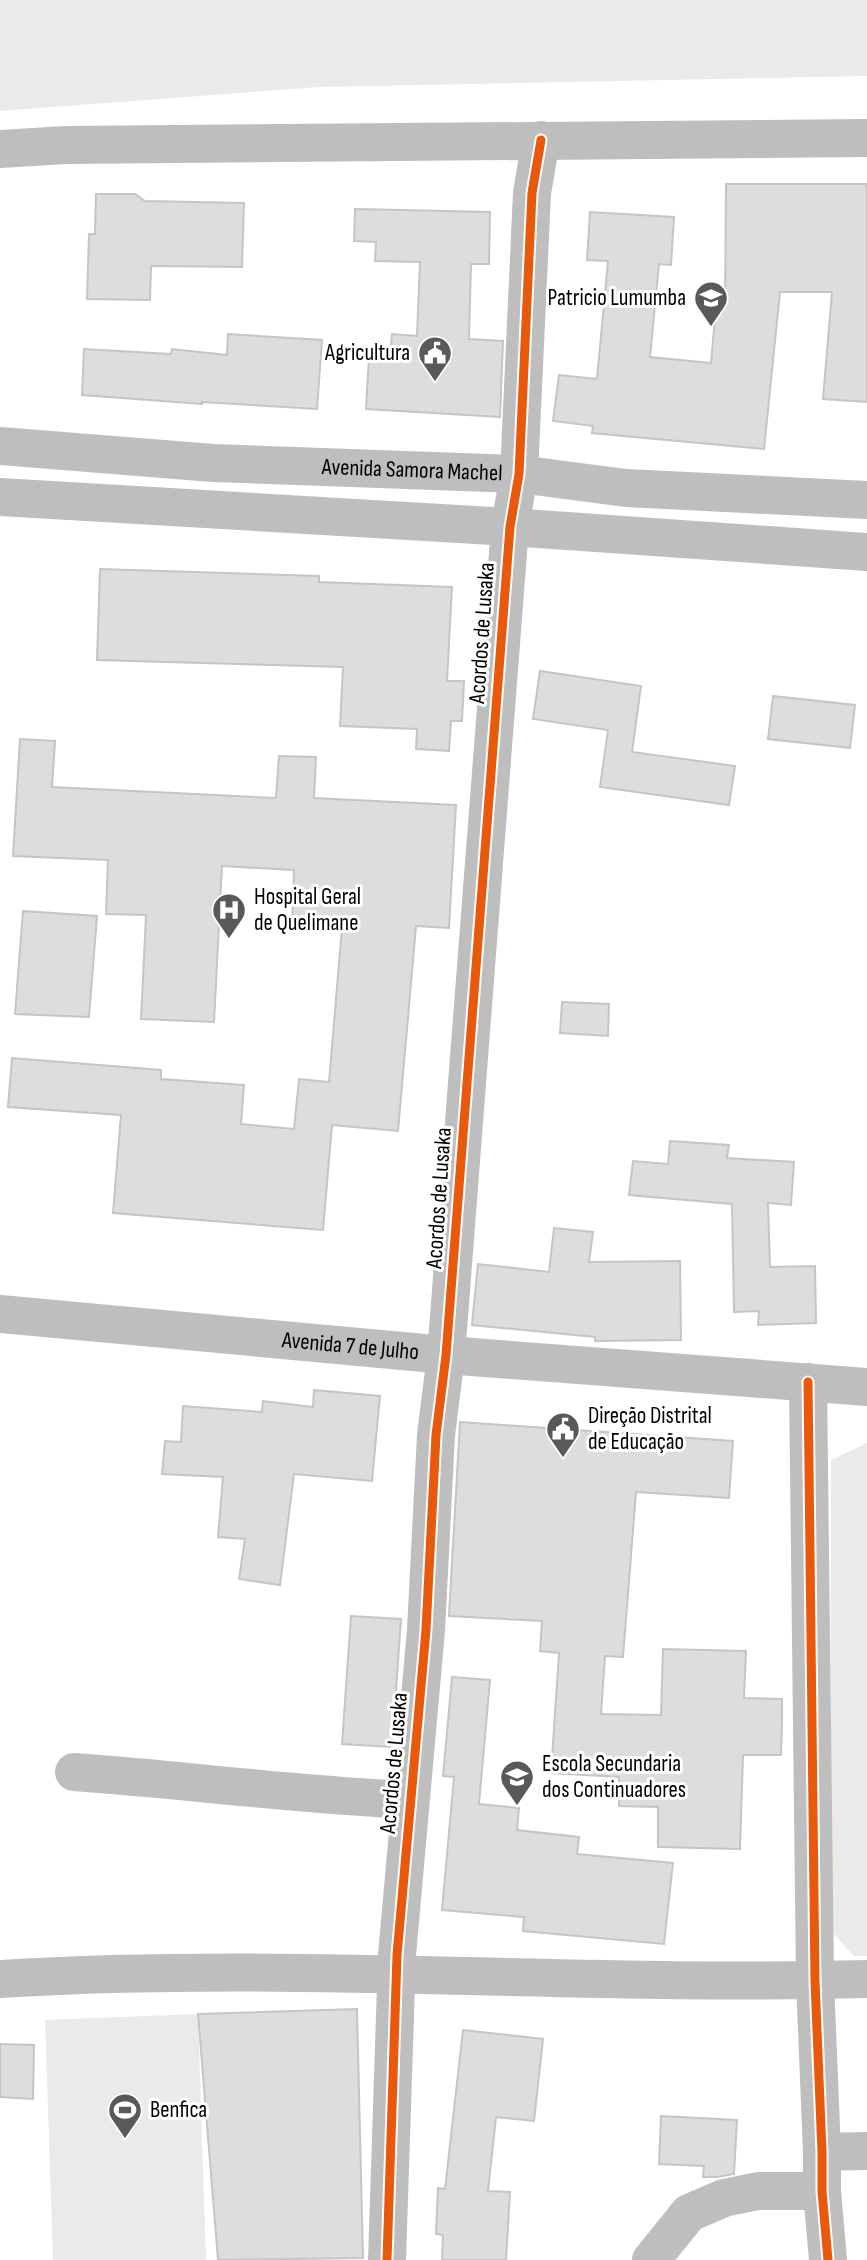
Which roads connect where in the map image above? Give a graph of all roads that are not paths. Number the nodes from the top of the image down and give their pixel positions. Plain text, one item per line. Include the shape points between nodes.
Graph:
1 (867, 138) edge
2 (541, 140) junction
3 (0, 149) edge
4 (0, 446) edge
5 (519, 474) junction
6 (0, 498) edge
7 (867, 500) edge
8 (510, 527) junction
9 (867, 552) edge
10 (0, 1314) edge
11 (446, 1355) junction
12 (807, 1382) junction
13 (867, 1387) edge
14 (74, 1772) dead end
15 (409, 1800) junction
16 (396, 1974) junction
17 (0, 1979) edge
18 (867, 1979) edge
19 (815, 1981) junction
20 (867, 2151) edge
21 (822, 2152) junction
22 (822, 2191) junction
23 (387, 2260) edge
24 (651, 2260) edge
25 (828, 2260) edge

1 - 2 street
2 - 3 street
2 - 5 street, Acordos de Lusaka via 532,193
4 - 5 street, Avenida Samora Machel via 213,463
5 - 7 street, Avenida Samora Machel via 626,488
5 - 8 street, Acordos de Lusaka
6 - 8 street
8 - 9 street
8 - 11 street, Acordos de Lusaka
10 - 11 street, Avenida 7 de Julho
11 - 12 street, Avenida 7 de Julho
11 - 15 street, Acordos de Lusaka
12 - 13 street, Avenida 7 de Julho
12 - 19 street
14 - 15 street
15 - 16 street, Acordos de Lusaka
16 - 17 street via 75,1974
16 - 19 street
16 - 23 street, Acordos de Lusaka
18 - 19 street
19 - 21 street
20 - 21 street
21 - 22 street
22 - 24 street via 758,2191 724,2198 690,2213
22 - 25 street

